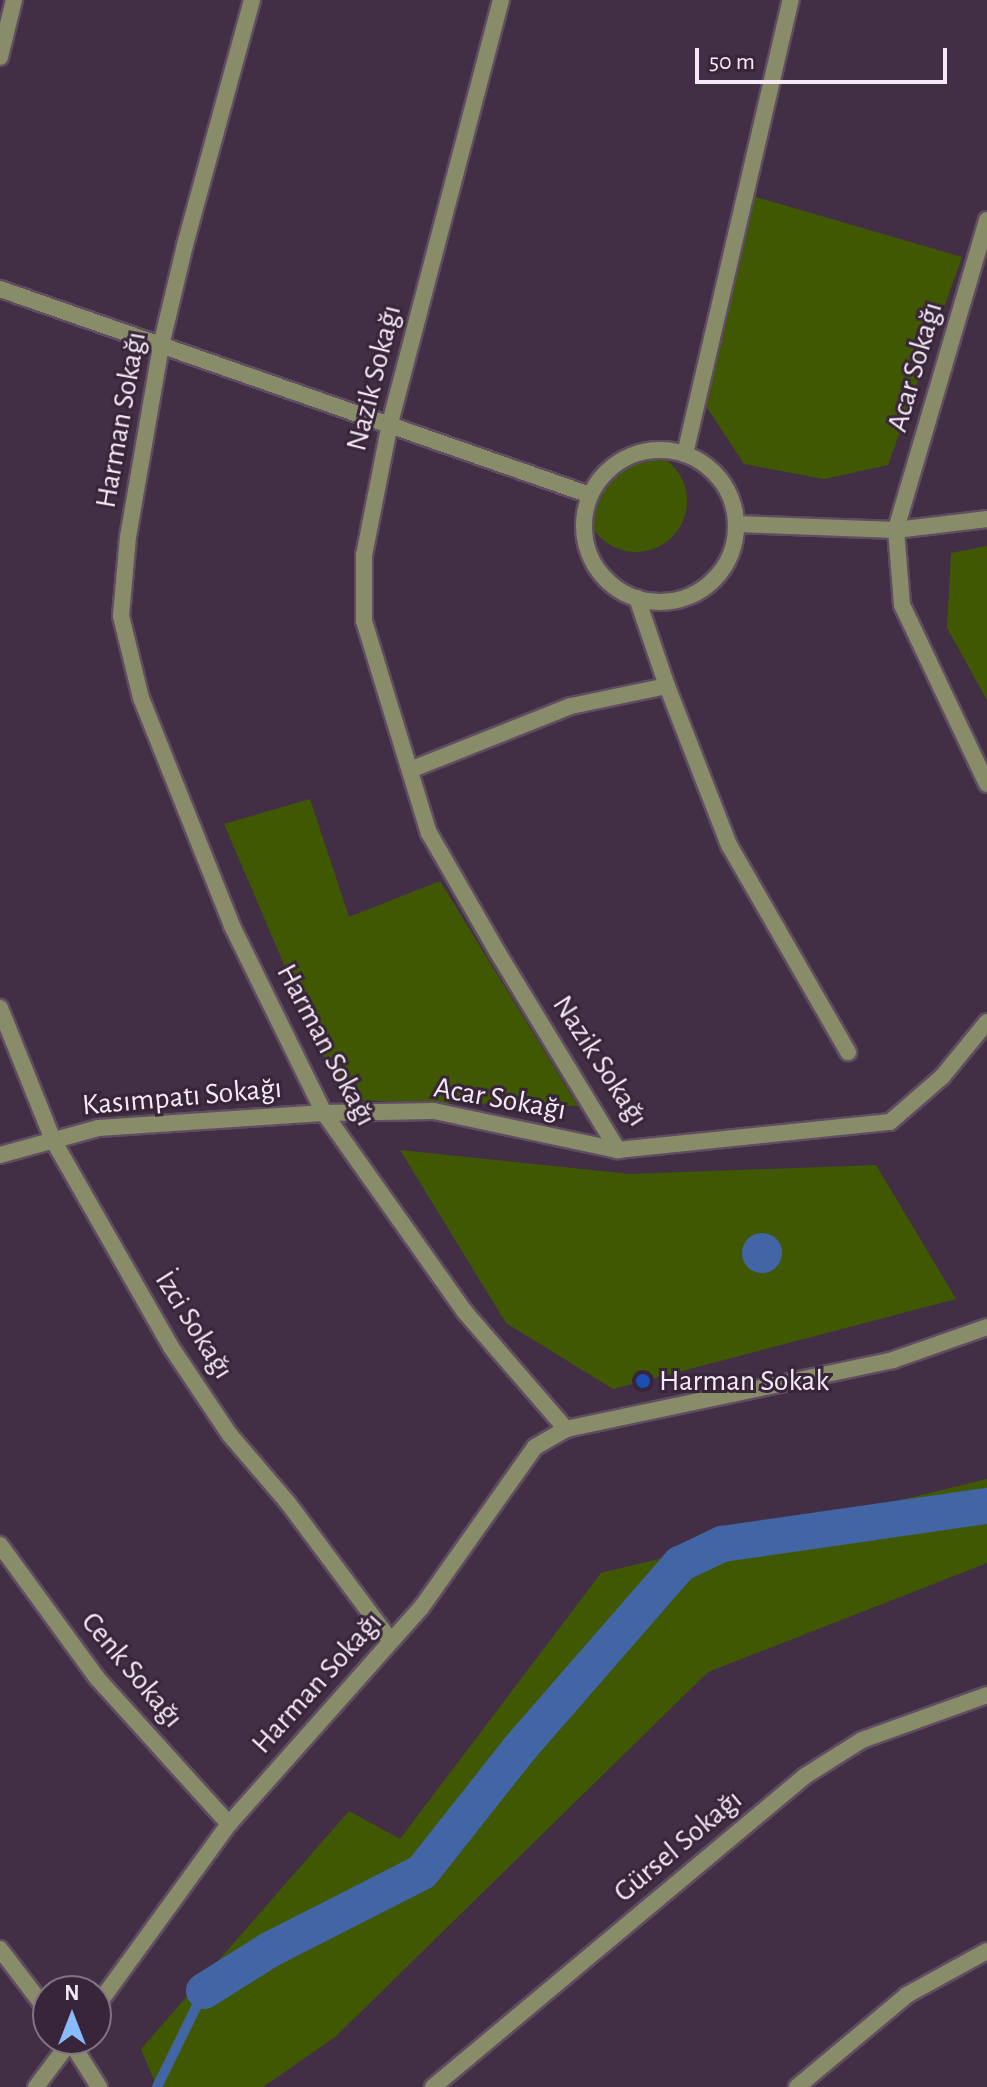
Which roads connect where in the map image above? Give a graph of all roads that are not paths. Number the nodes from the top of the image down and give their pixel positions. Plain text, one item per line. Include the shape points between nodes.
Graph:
1 (14, 0) edge
2 (252, 0) edge
3 (501, 0) edge
4 (791, 0) edge
5 (0, 57) edge
6 (987, 220) edge
7 (0, 289) edge
8 (161, 346) junction
9 (390, 423) junction
10 (685, 454) junction
11 (590, 495) junction
12 (987, 519) edge
13 (737, 524) junction
14 (896, 530) junction
15 (637, 598) junction
16 (667, 686) junction
17 (410, 770) junction
18 (987, 784) edge
19 (0, 1008) edge
20 (987, 1022) edge
21 (848, 1052) dead end
22 (324, 1113) junction
23 (53, 1140) junction
24 (618, 1150) junction
25 (0, 1155) edge
26 (987, 1327) edge
27 (566, 1429) junction
28 (0, 1545) edge
29 (391, 1641) junction
30 (987, 1695) edge
31 (229, 1824) junction
32 (0, 1949) edge
33 (987, 1951) edge
34 (112, 1985) edge
35 (32, 1991) edge
36 (59, 2055) edge
37 (79, 2055) edge
38 (36, 2087) edge
39 (99, 2087) edge
40 (433, 2087) edge
41 (797, 2087) edge

1 - 5 street
2 - 8 street, Harman Sokağı
3 - 9 street, Nazik Sokağı
4 - 10 street
6 - 14 street, Acar Sokağı
7 - 8 street
8 - 9 street
8 - 22 street, Harman Sokağı via 128,537 121,616 141,698 232,926
9 - 11 street
9 - 17 street, Nazik Sokağı via 364,555 364,621
10 - 11 street via 658,449 632,455 610,468
10 - 13 street via 718,475 731,497
11 - 15 street via 584,521 587,548 599,571
12 - 14 street
13 - 14 street
13 - 15 street via 728,561 712,582 690,596 664,602
14 - 18 street via 902,605
15 - 16 street
16 - 17 street via 571,706
16 - 21 street via 729,845
17 - 24 street, Nazik Sokağı via 429,833
19 - 23 street, İzci Sokağı
20 - 24 street, Nazik Sokağı via 942,1077 890,1122
22 - 23 street, Kasımpatı Sokağı via 98,1128
22 - 24 street, Acar Sokağı via 434,1111
22 - 27 street, Harman Sokağı via 465,1312
23 - 25 street, Kasımpatı Sokağı
23 - 29 street, İzci Sokağı via 171,1347
26 - 27 street via 893,1360
27 - 29 street, Harman Sokağı via 535,1447 421,1608
28 - 31 street, Cenk Sokağı via 97,1678
29 - 31 street, Harman Sokağı
30 - 40 street, Gürsel Sokağı via 862,1740 805,1776
31 - 34 street, Harman Sokağı
32 - 35 street
33 - 41 street via 907,1995
36 - 38 street
37 - 39 street

